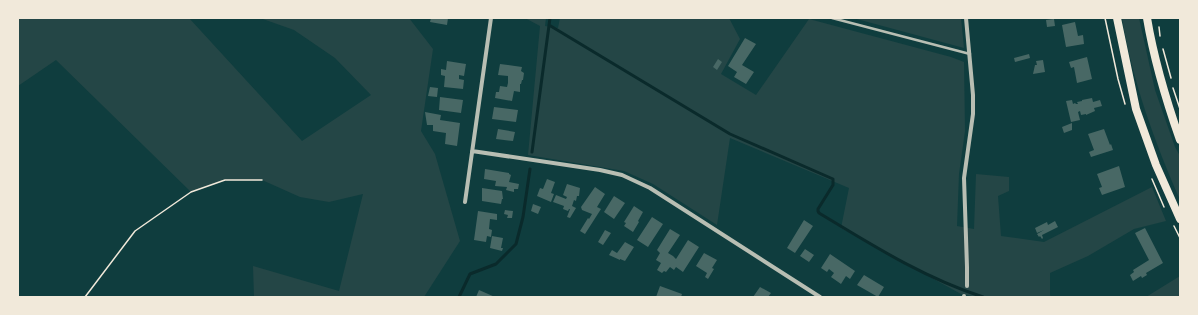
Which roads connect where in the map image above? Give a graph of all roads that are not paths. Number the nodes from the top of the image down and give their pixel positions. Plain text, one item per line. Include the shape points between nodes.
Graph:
1 (491, 18) edge
2 (832, 18) edge
3 (966, 18) edge
4 (1117, 18) edge
5 (1147, 18) edge
6 (970, 54) junction
7 (1180, 140) edge
8 (472, 151) junction
9 (465, 202) dead end
10 (1180, 219) edge
11 (966, 286) dead end
12 (820, 297) edge

1 - 8 street
2 - 6 lane
3 - 6 street
4 - 10 main road via 1136,109 1156,165
5 - 7 main road via 1163,89
6 - 11 street via 974,95 963,190
8 - 9 street
8 - 12 street via 622,175 650,188

